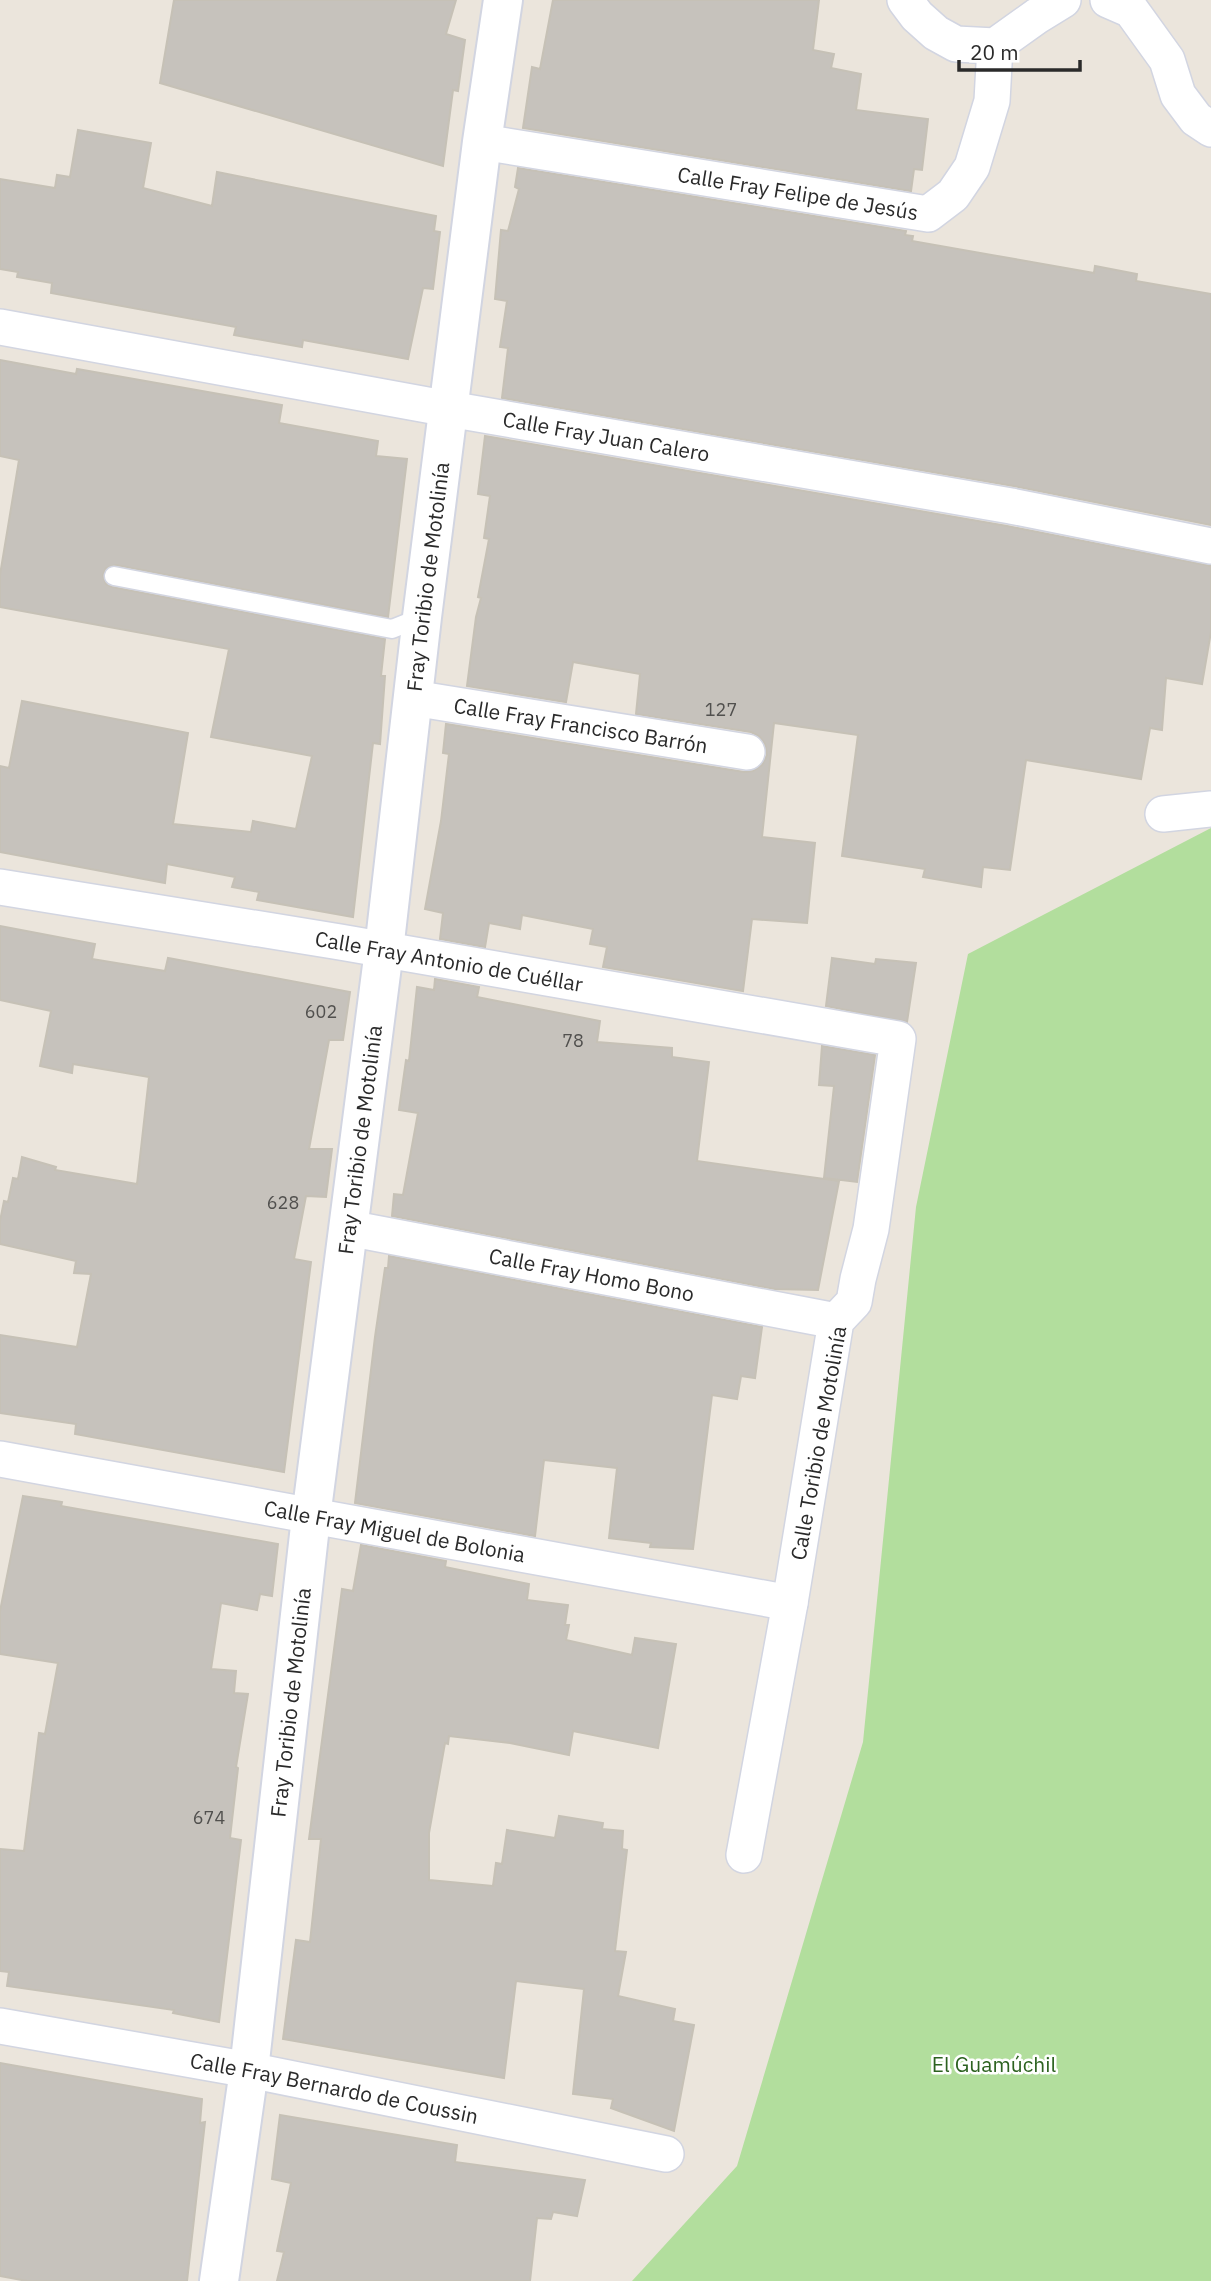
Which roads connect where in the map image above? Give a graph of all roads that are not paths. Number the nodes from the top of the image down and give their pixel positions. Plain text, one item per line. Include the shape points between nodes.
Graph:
1 (503, 0) edge
2 (905, 0) edge
3 (1063, 0) edge
4 (1108, 0) edge
5 (995, 46) junction
6 (1203, 124) edge
7 (482, 142) junction
8 (0, 327) edge
9 (449, 409) junction
10 (1211, 546) edge
11 (114, 576) dead end
12 (422, 617) junction
13 (413, 698) junction
14 (747, 752) dead end
15 (1211, 809) edge
16 (1163, 814) dead end
17 (0, 887) edge
18 (384, 950) junction
19 (898, 1039) joint
20 (348, 1228) junction
21 (836, 1321) junction
22 (0, 1459) edge
23 (311, 1517) junction
24 (790, 1603) junction
25 (744, 1854) dead end
26 (0, 2026) edge
27 (248, 2070) junction
28 (666, 2154) dead end
29 (219, 2281) edge

1 - 7 street, Fray Toribio de Motolinía
2 - 5 street via 936,33 956,44
3 - 5 street
4 - 6 street via 1131,10 1167,60 1178,95
5 - 7 street, Calle Fray Felipe de Jesús via 992,101 972,167 953,195 928,215
7 - 9 street, Fray Toribio de Motolinía
8 - 9 street, Calle Fray Juan Calero
9 - 10 street, Calle Fray Juan Calero via 1011,506
9 - 12 street, Fray Toribio de Motolinía
11 - 12 lane via 392,629
12 - 13 street, Fray Toribio de Motolinía
13 - 14 street, Calle Fray Francisco Barrón
13 - 18 street, Fray Toribio de Motolinía
15 - 16 street
17 - 18 street, Calle Fray Antonio de Cuéllar
18 - 19 street, Calle Fray Antonio de Cuéllar
18 - 20 street, Fray Toribio de Motolinía
19 - 21 street, Calle Toribio de Motolinía via 871,1229 854,1302
20 - 21 street, Calle Fray Homo Bono
20 - 23 street, Fray Toribio de Motolinía
21 - 24 street, Calle Toribio de Motolinía
22 - 23 street, Calle Fray Miguel de Bolonia
23 - 24 street, Calle Fray Miguel de Bolonia
23 - 27 street, Fray Toribio de Motolinía
24 - 25 street, Calle Toribio de Motolinía
26 - 27 street, Calle Fray Bernardo de Coussin
27 - 28 street, Calle Fray Bernardo de Coussin
27 - 29 street, Fray Toribio de Motolinía

